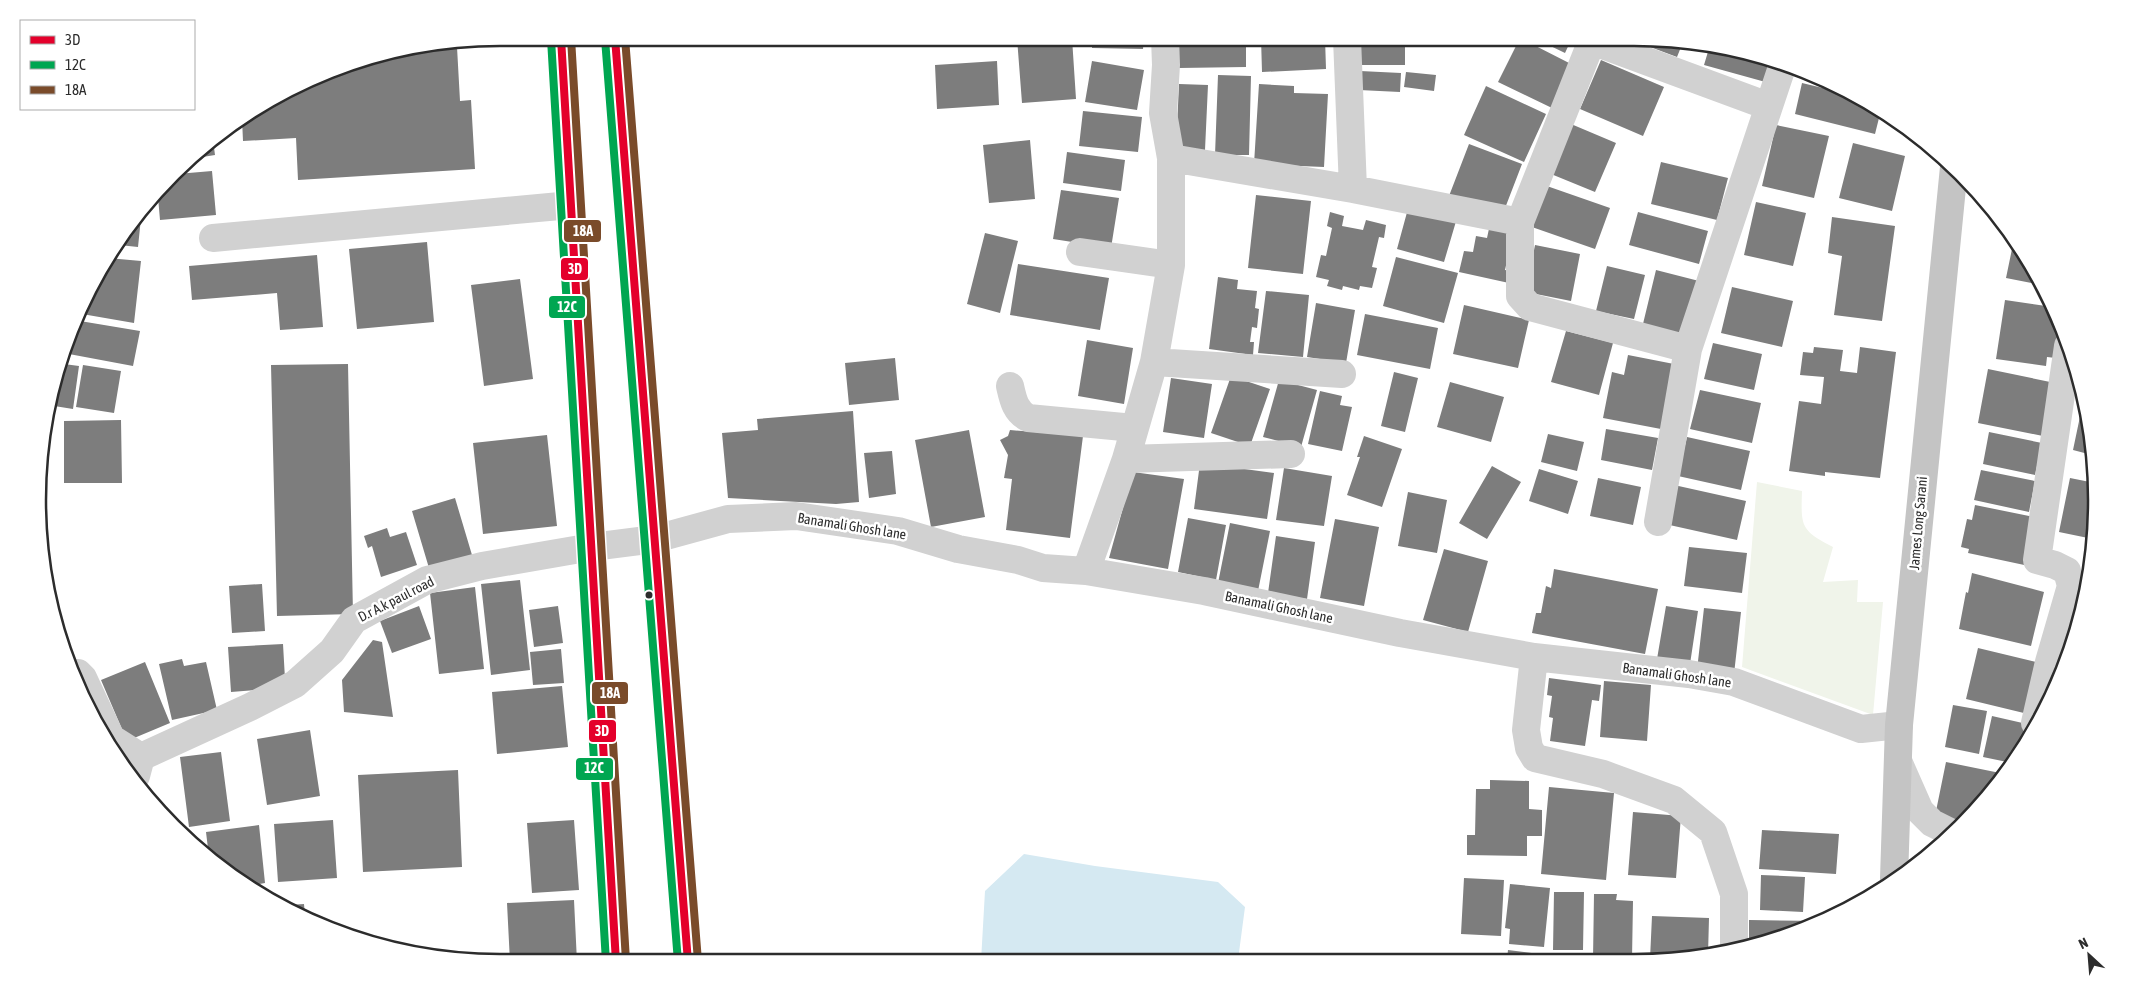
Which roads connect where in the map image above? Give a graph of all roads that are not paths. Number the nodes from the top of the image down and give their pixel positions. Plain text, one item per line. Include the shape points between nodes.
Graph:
1 (561, 46) edge
2 (616, 46) edge
3 (1165, 46) edge
4 (1347, 46) edge
5 (1590, 46) edge
6 (1611, 46) edge
7 (1781, 71) edge
8 (1768, 106) junction
9 (1171, 158) junction
10 (1955, 179) edge
11 (1353, 189) junction
12 (571, 205) junction
13 (1520, 222) junction
14 (213, 238) dead end
15 (1080, 252) dead end
16 (1171, 264) junction
17 (1688, 349) junction
18 (2066, 361) edge
19 (1154, 362) junction
20 (1342, 374) dead end
21 (1010, 386) dead end
22 (1134, 428) junction
23 (1291, 454) dead end
24 (1126, 459) junction
25 (1658, 522) dead end
26 (655, 539) junction
27 (592, 547) junction
28 (1086, 571) junction
29 (1534, 657) junction
30 (2057, 664) edge
31 (82, 676) edge
32 (101, 716) edge
33 (1899, 725) junction
34 (120, 747) edge
35 (1898, 762) junction
36 (139, 767) edge
37 (1945, 830) edge
38 (1894, 871) edge
39 (1734, 942) edge
40 (616, 954) edge
41 (687, 954) edge

1 - 12 highway
2 - 26 highway
3 - 9 street via 1164,113
4 - 11 street
5 - 13 street
6 - 8 street
7 - 8 street
8 - 17 street
9 - 11 street
9 - 16 street
10 - 33 main road, James Long Sarani
11 - 13 street
12 - 14 street
12 - 27 highway
13 - 17 street via 1520,296 1530,308
15 - 16 street
16 - 19 street
17 - 25 street
18 - 30 street via 2037,560 2067,571 2071,586
19 - 20 street
19 - 22 street
21 - 22 street via 1014,404 1020,414 1028,418
22 - 24 street
23 - 24 street
24 - 28 street
26 - 27 street, Banamali Ghosh lane
26 - 28 street, Banamali Ghosh lane via 728,519 796,516 898,532 1043,568
26 - 41 highway
27 - 36 street, D.r A.k paul road via 482,566 427,580 354,620 332,651 295,684
27 - 40 highway
28 - 29 street, Banamali Ghosh lane via 1204,591 1400,633
29 - 33 street, Banamali Ghosh lane via 1734,682 1862,729
29 - 39 street via 1526,730 1528,748 1535,758 1603,774 1674,800 1714,832 1734,894
31 - 32 street
33 - 35 main road, James Long Sarani
34 - 36 street
35 - 37 street via 1920,811 1932,823
35 - 38 main road, James Long Sarani

